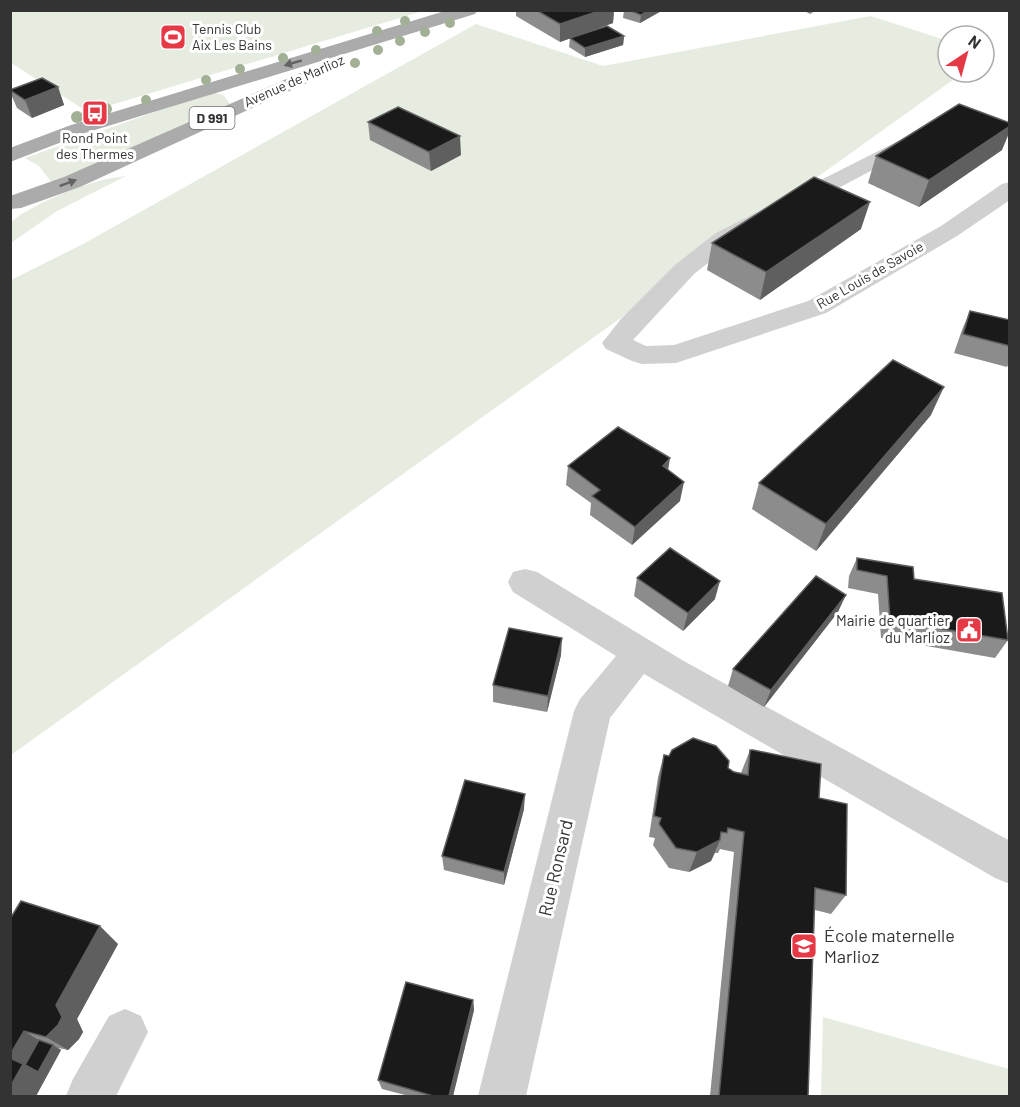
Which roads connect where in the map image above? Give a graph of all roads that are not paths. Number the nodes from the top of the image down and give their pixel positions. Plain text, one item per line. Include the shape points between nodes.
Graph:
1 (469, 10) edge
2 (410, 29) junction
3 (928, 130) edge
4 (10, 156) edge
5 (10, 168) edge
6 (1010, 189) edge
7 (12, 204) edge
8 (525, 582) dead end
9 (640, 653) junction
10 (1010, 864) edge
11 (124, 1032) dead end
12 (90, 1096) edge
13 (502, 1096) edge

1 - 2 main road, Avenue de Marlioz / D 991
2 -> 4 main road, Avenue de Marlioz / D 991 via 89,125
7 -> 2 main road, Avenue de Marlioz / D 991 via 72,182
3 - 6 street, Rue Louis de Savoie via 725,238 685,270 616,343 642,356 676,354 817,307 949,231
5 - 7 main road via 23,182
8 - 9 street
9 - 10 street
9 - 13 street, Rue Ronsard via 593,711
11 - 12 street

